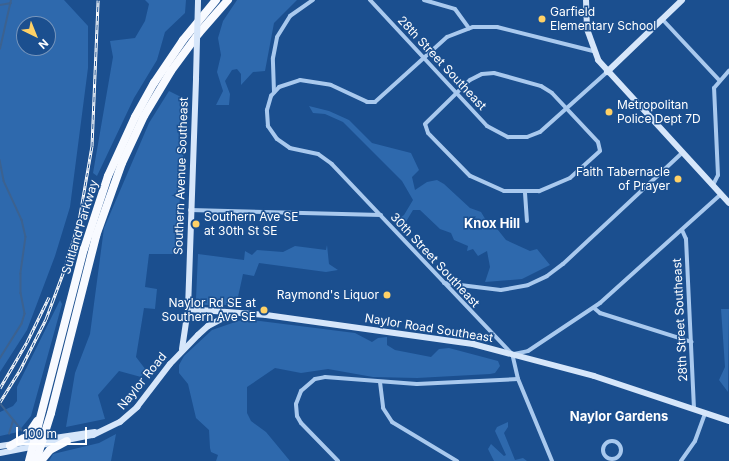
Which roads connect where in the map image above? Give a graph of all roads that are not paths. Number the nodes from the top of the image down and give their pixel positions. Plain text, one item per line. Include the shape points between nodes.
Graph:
1 (198, 0) edge
2 (216, 0) edge
3 (228, 0) edge
4 (313, 0) edge
5 (370, 0) edge
6 (424, 0) edge
7 (586, 0) edge
8 (682, 0) edge
9 (662, 19) junction
10 (469, 28) junction
11 (593, 51) junction
12 (423, 58) junction
13 (729, 71) edge
14 (607, 72) junction
15 (719, 80) junction
16 (274, 92) junction
17 (456, 93) junction
18 (567, 108) junction
19 (682, 153) junction
20 (713, 185) junction
21 (525, 193) junction
22 (721, 194) junction
23 (729, 203) edge
24 (190, 210) junction
25 (380, 215) junction
26 (527, 221) dead end
27 (682, 230) junction
28 (444, 283) junction
29 (594, 308) junction
30 (188, 309) junction
31 (231, 314) junction
32 (692, 342) junction
33 (181, 352) junction
34 (512, 354) junction
35 (518, 379) junction
36 (380, 382) junction
37 (44, 406) junction
38 (694, 409) junction
39 (705, 413) junction
40 (729, 421) edge
41 (98, 432) junction
42 (67, 441) junction
43 (38, 445) junction
44 (0, 446) edge
45 (10, 446) junction
46 (0, 453) edge
47 (617, 459) edge
48 (29, 461) edge
49 (36, 461) edge
50 (40, 461) edge
51 (338, 461) edge
52 (457, 461) edge
53 (552, 461) edge
54 (681, 461) edge

1 - 24 main road, Southern Avenue Southeast, bridge
2 - 37 highway, Suitland Parkway via 199,20 147,95 108,176 84,249
3 - 43 highway, Suitland Parkway via 199,32 151,104 112,187 94,242
4 - 16 street via 290,16 276,39 273,58
5 - 12 street, 28th Street Southeast
6 - 10 street via 455,8
7 - 11 main road via 586,25
8 - 9 main road
9 - 14 main road
9 - 15 street
10 - 11 street via 496,27
10 - 12 street via 447,37
11 - 14 main road
12 - 16 street via 372,103 340,88 307,80 288,83
12 - 17 street, 28th Street Southeast
13 - 15 street
14 - 18 street
14 - 19 main road
15 - 20 street via 714,90 718,177
16 - 25 street via 268,105 267,117 275,137 290,148 313,152 326,158
17 - 18 street via 476,77 496,73 541,86
17 - 18 street, 28th Street Southeast via 488,126 503,135 517,138 534,135 546,128
17 - 21 street via 427,120 426,130 461,168 475,179 499,190
18 - 21 street via 598,142 600,152 570,178 548,189
19 - 20 main road
19 - 28 street via 563,264 546,276 528,284 501,290
20 - 22 main road
21 - 26 street
22 - 23 main road
22 - 27 street
24 - 25 street, 30th Street Southeast
24 - 30 main road, Southern Avenue Southeast
25 - 28 street, 30th Street Southeast
27 - 29 street
27 - 32 street, 28th Street Southeast via 686,239
28 - 34 street, 30th Street Southeast
29 - 32 street via 600,313
29 - 34 street via 528,351
30 - 31 main road, Naylor Road Southeast
30 - 33 main road, Southern Avenue Southeast via 186,338
31 - 33 main road, Naylor Road via 208,326
31 - 34 main road, Naylor Road Southeast via 266,315 446,340
32 - 38 street, 28th Street Southeast
33 - 41 main road, Naylor Road via 131,414 114,426
34 - 35 street
34 - 38 main road, Naylor Road Southeast via 594,376
35 - 36 street via 420,384
35 - 53 street
36 - 51 street via 325,377 310,382 301,391 297,400 297,412 301,423
36 - 52 street via 382,404 392,422
37 - 43 highway, Suitland Parkway
37 - 45 highway via 29,434
38 - 39 main road, Naylor Road Southeast
39 - 40 main road, Naylor Road Southeast
39 - 54 street via 695,441
41 - 42 main road, Naylor Road
41 - 43 main road, Naylor Road
42 - 43 main road, Naylor Road
42 - 50 highway via 50,450
43 - 45 main road, Naylor Road
43 - 46 main road, Naylor Road
43 - 48 highway, Suitland Parkway
43 - 49 highway, Suitland Parkway
44 - 45 main road, Naylor Road
47 - 47 street via 620,453 618,445 612,442 606,444 603,450 605,456

